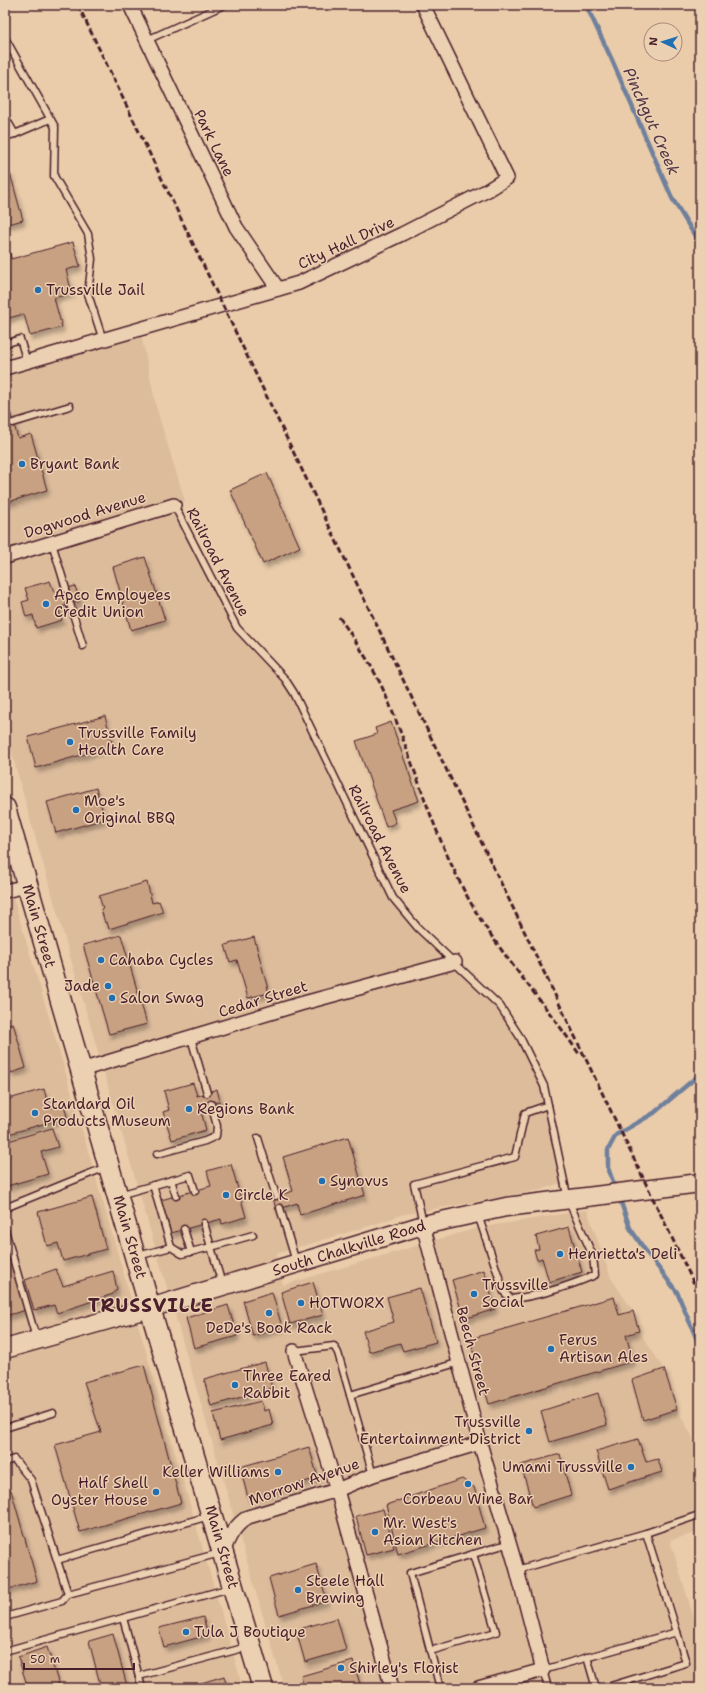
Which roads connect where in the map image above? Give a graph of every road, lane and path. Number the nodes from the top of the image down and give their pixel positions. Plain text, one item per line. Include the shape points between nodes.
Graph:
1 (130, 5) edge
2 (224, 5) edge
3 (423, 5) edge
4 (5, 38) edge
5 (147, 40) junction
6 (5, 117) edge
7 (50, 119) junction
8 (15, 134) junction
9 (5, 137) edge
10 (278, 289) junction
11 (103, 340) junction
12 (5, 344) edge
13 (27, 362) junction
14 (5, 368) edge
15 (70, 406) dead end
16 (13, 423) dead end
17 (174, 504) joint
18 (52, 542) junction
19 (5, 557) edge
20 (66, 589) dead end
21 (70, 604) dead end
22 (83, 646) dead end
23 (5, 808) edge
24 (27, 886) junction
25 (5, 891) edge
26 (455, 962) junction
27 (191, 1038) junction
28 (81, 1070) junction
29 (207, 1093) dead end
30 (211, 1104) dead end
31 (548, 1105) junction
32 (258, 1138) dead end
33 (157, 1154) dead end
34 (109, 1166) junction
35 (171, 1180) junction
36 (700, 1183) edge
37 (153, 1185) junction
38 (194, 1190) dead end
39 (118, 1195) junction
40 (176, 1196) dead end
41 (276, 1196) dead end
42 (568, 1200) junction
43 (5, 1208) edge
44 (280, 1208) dead end
45 (478, 1213) junction
46 (204, 1224) dead end
47 (423, 1225) junction
48 (184, 1229) dead end
49 (5, 1230) edge
50 (253, 1235) dead end
51 (171, 1247) junction
52 (211, 1247) junction
53 (191, 1252) junction
54 (136, 1257) junction
55 (296, 1263) junction
56 (222, 1286) junction
57 (150, 1308) junction
58 (37, 1340) junction
59 (5, 1349) edge
60 (294, 1351) joint
61 (460, 1362) junction
62 (350, 1395) junction
63 (53, 1413) dead end
64 (5, 1428) edge
65 (480, 1443) junction
66 (5, 1462) edge
67 (373, 1475) junction
68 (337, 1490) junction
69 (212, 1515) junction
70 (696, 1516) dead end
71 (646, 1533) junction
72 (510, 1544) junction
73 (223, 1552) junction
74 (473, 1554) junction
75 (57, 1560) junction
76 (517, 1570) junction
77 (234, 1587) junction
78 (68, 1594) junction
79 (5, 1617) edge
80 (123, 1618) junction
81 (677, 1632) junction
82 (251, 1646) junction
83 (5, 1650) edge
84 (430, 1652) junction
85 (587, 1657) junction
86 (543, 1670) junction
87 (139, 1676) junction
88 (142, 1688) edge
89 (263, 1688) edge
90 (392, 1688) edge
91 (440, 1688) edge
92 (478, 1688) edge
93 (548, 1688) edge
94 (596, 1688) edge
95 (604, 1688) edge

1 - 5 street, Park Lane
2 - 5 lane
3 - 10 street, City Hall Drive via 507,178 402,234 299,282
4 - 7 lane
5 - 10 street, Park Lane via 236,226
6 - 8 lane
7 - 8 lane
7 - 11 lane via 55,127 54,176 88,234 92,259 88,294
8 - 9 lane
10 - 11 street, City Hall Drive
11 - 13 street, City Hall Drive
12 - 13 lane via 20,339
13 - 14 street, City Hall Drive
15 - 16 lane
17 - 18 street, Dogwood Avenue
17 - 26 lane, Railroad Avenue via 237,628 285,679 294,693 393,898 418,928
18 - 19 street, Dogwood Avenue
18 - 20 lane
21 - 22 lane
23 - 24 main road, Main Street
24 - 25 street
24 - 28 main road, Main Street
26 - 27 street, Cedar Street via 300,1004
26 - 31 lane, Railroad Avenue via 500,1006 520,1037 544,1086
27 - 28 street, Cedar Street
27 - 29 lane
28 - 34 main road, Main Street
30 - 33 lane via 217,1126 216,1136
31 - 42 lane, Railroad Avenue
31 - 47 lane via 524,1112 515,1157 414,1184
32 - 41 lane
34 - 39 main road, Main Street
34 - 43 lane
35 - 37 lane
35 - 38 lane via 190,1175
35 - 40 lane
36 - 42 main road, South Chalkville Road
37 - 39 lane
37 - 51 lane
39 - 54 main road, Main Street
42 - 45 main road, South Chalkville Road
42 - 45 lane, Railroad Avenue via 593,1256 595,1275 527,1297 512,1299 504,1292
44 - 55 lane
45 - 47 main road, South Chalkville Road
46 - 52 lane
47 - 55 main road, South Chalkville Road
47 - 61 street, Beech Street
48 - 53 lane
49 - 58 lane
50 - 52 lane
51 - 53 lane via 182,1254
51 - 54 lane
52 - 53 lane
52 - 56 lane
54 - 57 main road, Main Street
55 - 56 main road, South Chalkville Road
56 - 57 main road, South Chalkville Road
57 - 58 main road, South Chalkville Road
57 - 69 main road, Main Street
58 - 59 main road, South Chalkville Road
60 - 62 lane via 334,1346
60 - 68 street
61 - 62 lane
61 - 65 street, Beech Street
62 - 67 lane
63 - 64 lane
65 - 67 street, Morrow Avenue
65 - 72 street, Beech Street
66 - 75 lane via 14,1459 31,1480
67 - 68 street, Morrow Avenue
68 - 73 street, Morrow Avenue via 248,1517 233,1530
68 - 90 street
69 - 73 main road, Main Street
69 - 75 lane
70 - 71 lane
71 - 76 lane
71 - 81 lane
72 - 74 lane
72 - 76 street, Beech Street
73 - 77 main road, Main Street
73 - 78 lane
74 - 84 lane via 410,1573
74 - 84 lane via 496,1632
75 - 78 lane
76 - 86 street, Beech Street
77 - 80 lane
77 - 82 main road, Main Street
78 - 79 lane via 62,1601
80 - 83 lane
80 - 87 lane
81 - 85 lane
81 - 95 lane via 686,1663
82 - 87 lane
82 - 89 main road, Main Street
84 - 91 lane
85 - 86 lane
85 - 94 lane
86 - 92 street
86 - 93 lane
87 - 88 lane

